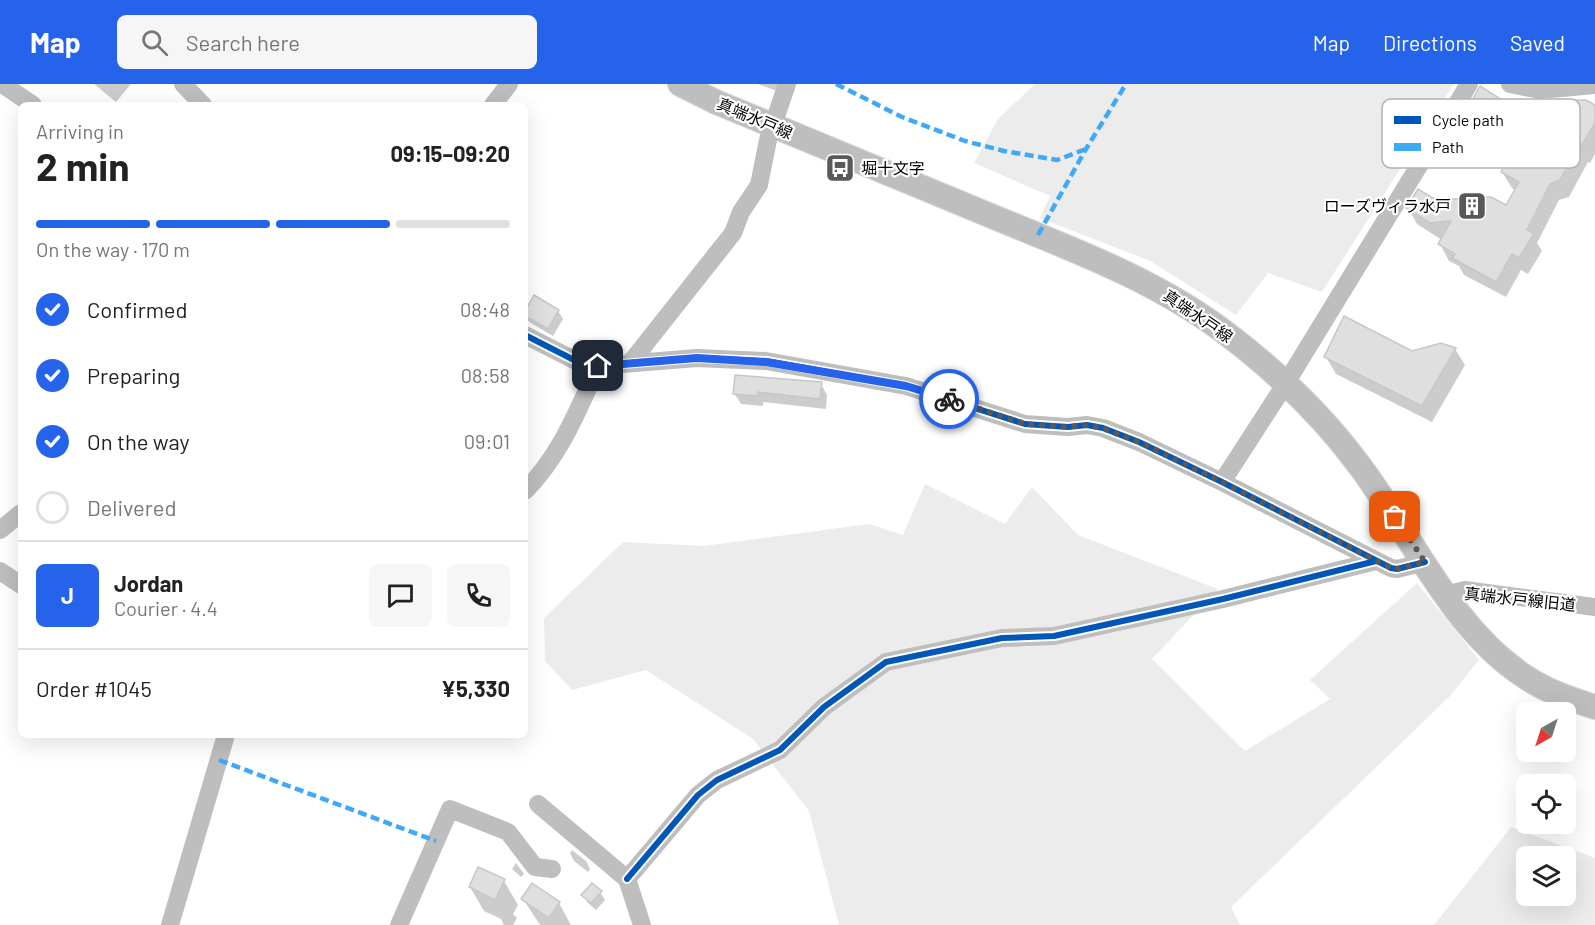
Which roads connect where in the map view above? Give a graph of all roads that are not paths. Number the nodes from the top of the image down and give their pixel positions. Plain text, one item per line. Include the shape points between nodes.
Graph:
1 (2, 84) edge
2 (183, 84) edge
3 (509, 84) edge
4 (680, 84) edge
5 (787, 84) edge
6 (1468, 84) edge
7 (1510, 84) edge
8 (1595, 85) edge
9 (1459, 99) edge
10 (29, 102) edge
11 (200, 102) edge
12 (495, 102) edge
13 (774, 126) junction
14 (1417, 168) edge
15 (528, 337) edge
16 (631, 362) junction
17 (598, 366) junction
18 (1286, 383) junction
19 (1222, 482) junction
20 (528, 488) edge
21 (18, 515) edge
22 (0, 530) edge
23 (1376, 561) junction
24 (1425, 562) junction
25 (0, 571) edge
26 (18, 583) edge
27 (1445, 595) junction
28 (1595, 607) edge
29 (1595, 707) edge
30 (225, 738) edge
31 (538, 804) dead end
32 (552, 869) dead end
33 (627, 879) junction
34 (170, 925) edge
35 (399, 925) edge
36 (642, 925) edge

1 - 10 street
2 - 11 street
3 - 12 street
4 - 13 main road, 真端水戸線
5 - 13 street
6 - 9 street
7 - 8 street via 1540,90
13 - 16 street via 759,185 733,233
13 - 18 main road, 真端水戸線 via 1120,269 1198,314
14 - 18 street
15 - 17 street via 576,361
16 - 17 street
16 - 19 street via 697,358 766,362 906,386 1025,424 1102,428
17 - 20 street via 558,450
18 - 19 street
18 - 24 main road, 真端水戸線 via 1359,464
19 - 23 street
21 - 22 street
23 - 24 street via 1397,569
23 - 33 street via 1054,636 1002,639 886,662 824,707 780,750 717,780 698,795
24 - 27 main road, 真端水戸線
25 - 26 street
27 - 28 street, 真端水戸線旧道 via 1466,590
27 - 29 main road, 真端水戸線 via 1470,628 1504,662 1557,694
30 - 34 street
31 - 33 street
32 - 35 street via 535,867 508,832 450,809
33 - 36 street

